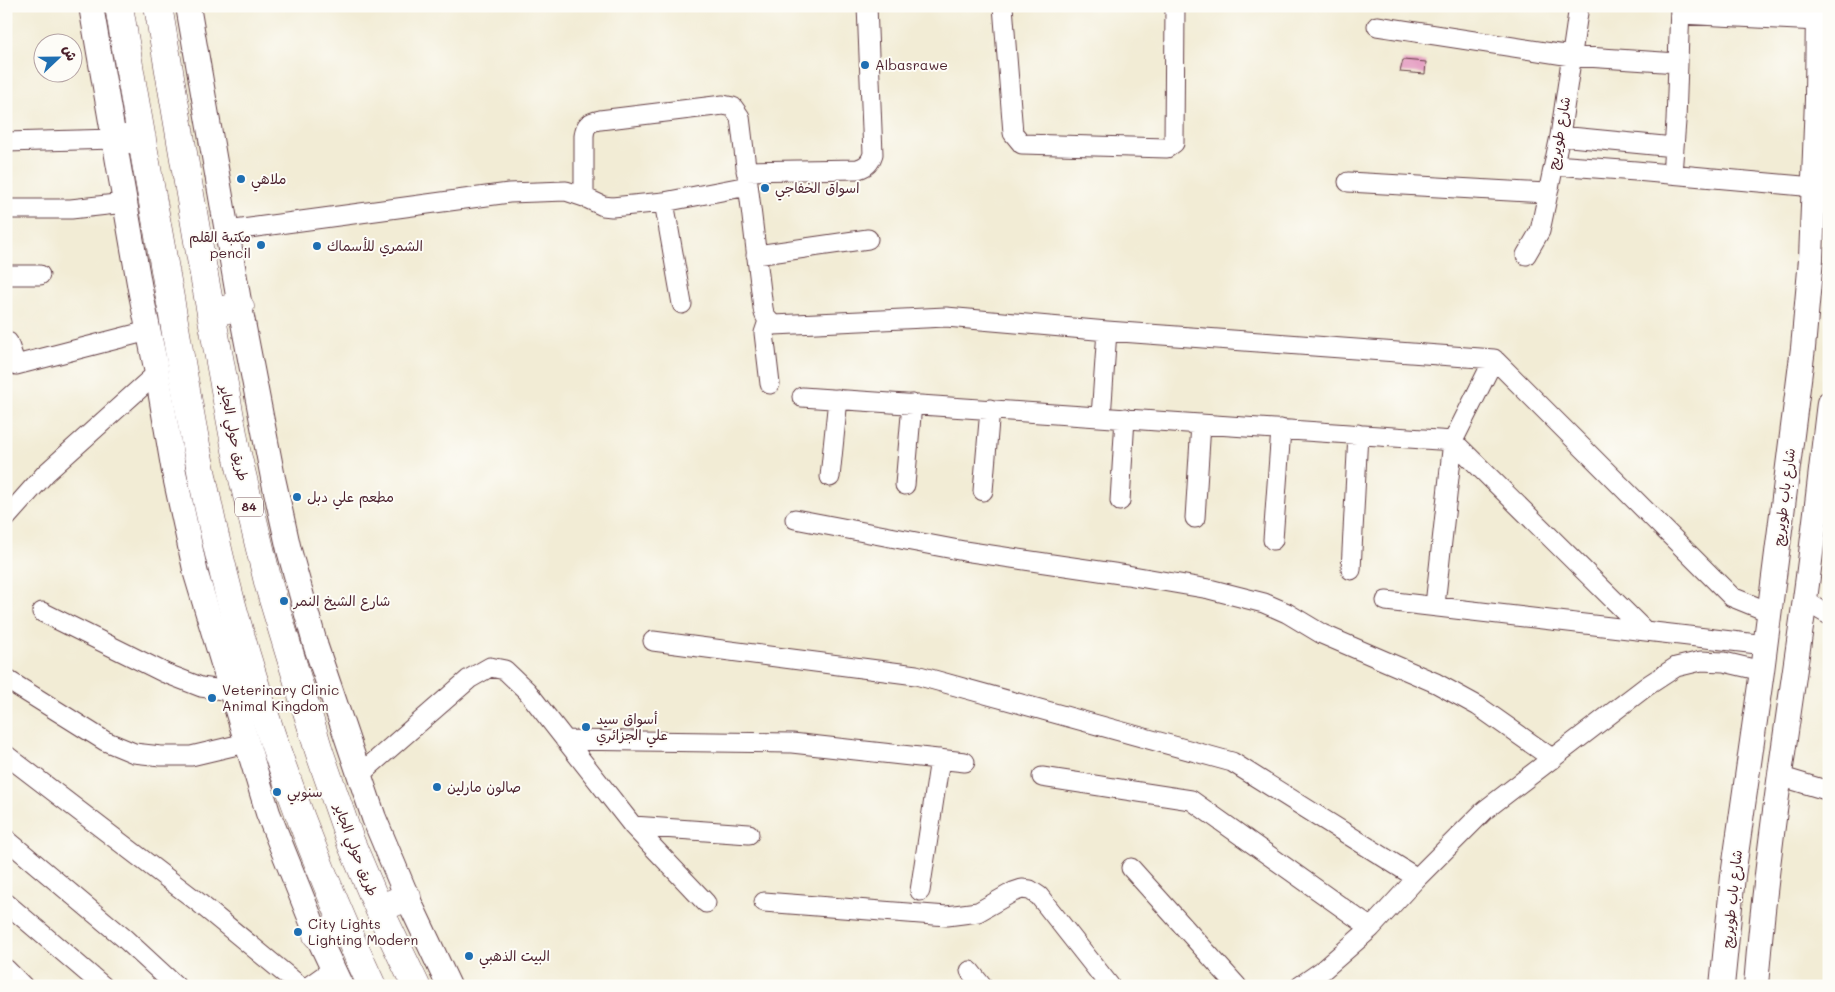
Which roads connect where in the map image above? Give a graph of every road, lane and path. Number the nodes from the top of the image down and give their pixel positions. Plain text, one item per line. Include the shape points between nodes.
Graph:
1 (91, 6) edge
2 (118, 6) edge
3 (158, 6) edge
4 (188, 6) edge
5 (867, 6) edge
6 (1003, 6) edge
7 (1175, 6) edge
8 (1579, 6) edge
9 (1680, 10) edge
10 (1818, 13) edge
11 (1377, 26) dead end
12 (1571, 56) junction
13 (1678, 63) junction
14 (1560, 136) junction
15 (142, 139) junction
16 (114, 140) junction
17 (6, 142) edge
18 (1674, 148) junction
19 (1554, 165) junction
20 (1672, 174) junction
21 (747, 179) junction
22 (1348, 182) dead end
23 (1814, 187) junction
24 (1548, 193) junction
25 (584, 197) junction
26 (664, 202) junction
27 (125, 203) junction
28 (6, 209) edge
29 (227, 231) junction
30 (868, 239) dead end
31 (756, 255) junction
32 (1526, 255) dead end
33 (6, 275) edge
34 (40, 275) dead end
35 (682, 304) dead end
36 (240, 307) junction
37 (211, 312) junction
38 (768, 321) junction
39 (148, 331) junction
40 (1107, 331) junction
41 (6, 343) edge
42 (1494, 359) junction
43 (157, 373) junction
44 (770, 384) dead end
45 (802, 396) dead end
46 (838, 399) junction
47 (1829, 403) edge
48 (912, 404) junction
49 (990, 409) junction
50 (1101, 417) junction
51 (1125, 418) junction
52 (1201, 424) junction
53 (1281, 429) junction
54 (1358, 434) junction
55 (1453, 441) junction
56 (830, 476) dead end
57 (906, 486) dead end
58 (983, 491) dead end
59 (1120, 501) dead end
60 (10, 507) edge
61 (1195, 518) dead end
62 (795, 519) dead end
63 (1274, 540) dead end
64 (1351, 570) dead end
65 (1386, 601) dead end
66 (1435, 606) junction
67 (1803, 611) junction
68 (42, 612) dead end
69 (1829, 615) edge
70 (1769, 616) junction
71 (1645, 631) junction
72 (653, 640) dead end
73 (1766, 645) junction
74 (1762, 671) junction
75 (295, 672) junction
76 (6, 680) edge
77 (1793, 680) junction
78 (243, 686) junction
79 (565, 740) junction
80 (246, 743) junction
81 (319, 751) junction
82 (6, 755) edge
83 (940, 759) junction
84 (1553, 759) junction
85 (280, 761) junction
86 (965, 762) dead end
87 (358, 776) junction
88 (1779, 776) junction
89 (1042, 777) dead end
90 (1829, 791) edge
91 (633, 826) junction
92 (748, 834) dead end
93 (6, 839) edge
94 (1131, 868) dead end
95 (1417, 878) junction
96 (920, 891) dead end
97 (407, 897) junction
98 (764, 902) dead end
99 (6, 903) edge
100 (706, 903) dead end
101 (378, 909) junction
102 (343, 924) junction
103 (1372, 928) junction
104 (317, 935) junction
105 (6, 969) edge
106 (970, 970) dead end
107 (337, 977) edge
108 (22, 986) edge
109 (103, 986) edge
110 (176, 986) edge
111 (300, 986) edge
112 (309, 986) edge
113 (372, 986) edge
114 (416, 986) edge
115 (449, 986) edge
116 (982, 986) edge
117 (1110, 986) edge
118 (1237, 986) edge
119 (1300, 986) edge
120 (1722, 986) edge
121 (1756, 986) edge

1 - 16 main road
2 - 15 highway
3 - 37 highway, طريق حولي الجاير / 84
4 - 29 main road
5 - 21 street via 871,161 858,169
6 - 7 street via 1013,133 1022,144 1167,148 1174,142
8 - 12 street, شارع طويريج
9 - 10 street
9 - 13 street
10 - 23 main road, شارع باب طويريج
11 - 12 street
12 - 13 street
12 - 14 street, شارع طويريج
13 - 18 street
14 - 18 street
14 - 19 street, شارع طويريج
15 - 16 highway
15 - 78 highway via 198,460 230,598
16 - 17 street
16 - 27 main road
18 - 20 street
19 - 20 street
19 - 24 street, شارع طويريج
20 - 23 street
21 - 25 street via 740,117 733,107 723,105 588,124 585,129
21 - 26 street
21 - 31 street
22 - 24 street
23 - 70 main road, شارع باب طويريج via 1803,348
24 - 32 street, شارع طويريج via 1540,231
25 - 26 street via 612,207
25 - 29 street via 554,190 509,194
26 - 35 street
27 - 28 street via 71,209
27 - 39 main road
29 - 36 main road
30 - 31 street
31 - 38 street via 764,315
33 - 34 street
36 - 37 highway
36 - 87 main road via 289,550 316,647
37 - 75 highway, طريق حولي الجاير / 84 via 246,495
38 - 40 street via 781,325 946,317
38 - 44 street via 764,333
39 - 41 street via 16,365
39 - 43 main road
40 - 42 street
40 - 50 street
42 - 55 street
42 - 70 street via 1732,597
43 - 60 street
43 - 78 main road via 196,574
45 - 46 street
46 - 48 street
46 - 56 street
47 - 67 main road
48 - 49 street
48 - 57 street
49 - 50 street
49 - 58 street
50 - 51 street
51 - 52 street
51 - 59 street
52 - 53 street
52 - 61 street
53 - 54 street
53 - 63 street
54 - 55 street
54 - 64 street
55 - 66 street
55 - 71 street
62 - 84 street via 964,551 1209,589 1264,603 1322,634 1436,683 1478,706
65 - 66 street
66 - 71 street
67 - 69 street
67 - 70 main road via 1791,630 1778,629
67 - 77 main road
68 - 78 street via 165,673 201,687
70 - 73 main road, شارع باب طويريج
71 - 73 street
72 - 95 street via 916,675 1232,762
73 - 74 main road, شارع باب طويريج
74 - 77 main road via 1780,668
74 - 84 street via 1724,662 1701,661 1676,667
74 - 120 main road, شارع باب طويريج via 1733,876
75 - 78 highway via 278,688
75 - 81 highway, طريق حولي الجاير / 84
76 - 80 street via 104,741 134,753 191,756
77 - 88 main road
78 - 80 main road
78 - 85 highway
79 - 83 street via 792,743
79 - 87 street via 527,691 506,670 490,667 469,679
79 - 91 street
80 - 104 main road via 268,813
81 - 85 highway via 309,745 297,745 286,751
81 - 101 highway, طريق حولي الجاير / 84
82 - 111 street via 198,902
83 - 86 street
83 - 96 street
84 - 95 street via 1485,810
85 - 102 highway
87 - 97 main road
88 - 90 street
88 - 121 main road
89 - 103 street via 1191,800
91 - 92 street
91 - 100 street
93 - 110 street
94 - 118 street
95 - 103 street
97 - 101 highway
97 - 115 main road
98 - 117 street via 947,916 978,912 1013,892 1030,890 1045,903
99 - 109 street
101 - 114 highway, طريق حولي الجاير / 84
102 - 104 highway
102 - 113 highway
103 - 119 street
104 - 107 main road
105 - 108 street
106 - 116 street
107 - 112 street

